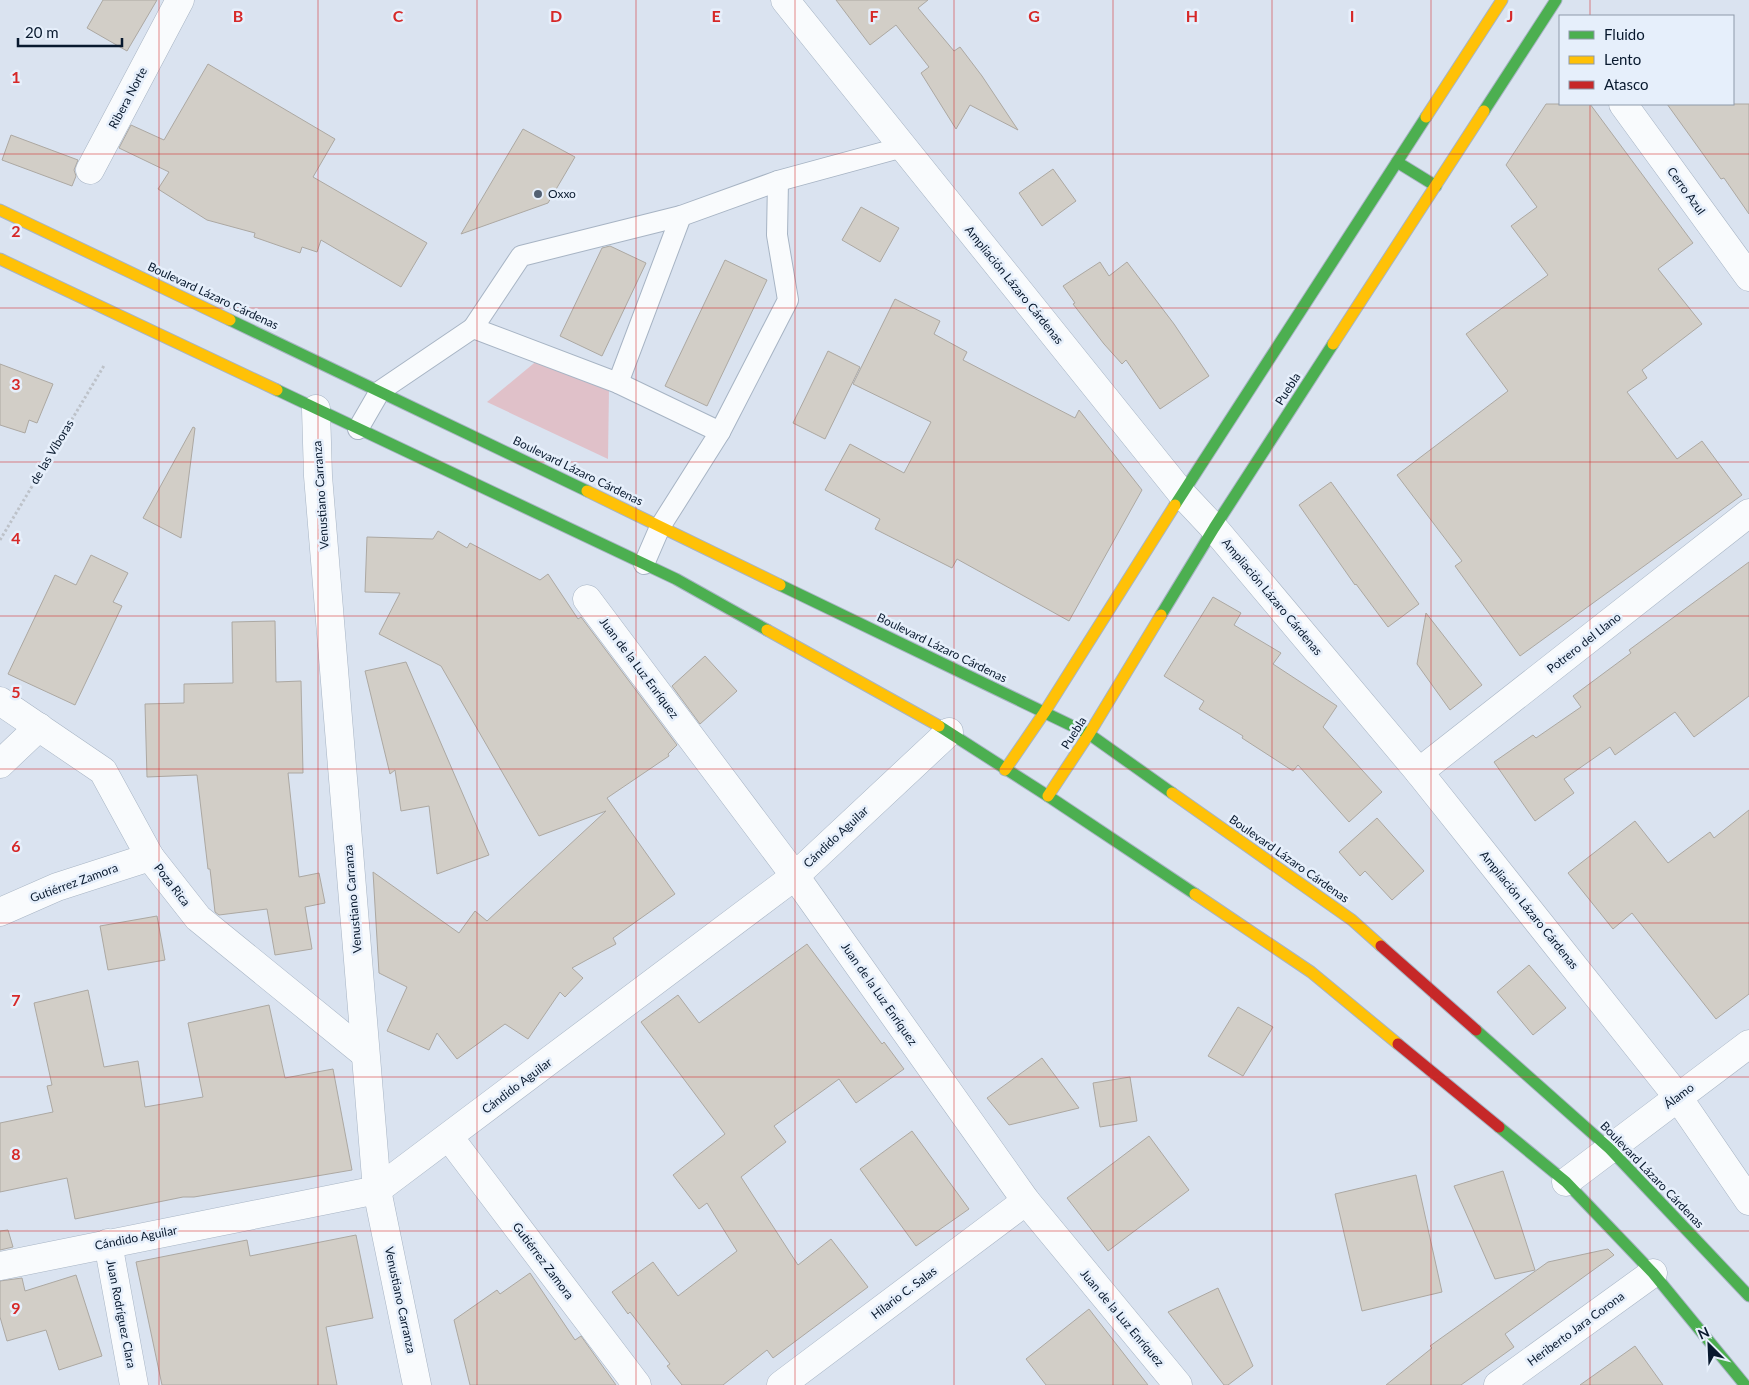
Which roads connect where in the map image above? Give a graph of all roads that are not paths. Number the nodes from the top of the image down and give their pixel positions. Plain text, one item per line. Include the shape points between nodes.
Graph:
1 (180, 0) edge
2 (785, 0) edge
3 (1502, 0) edge
4 (1554, 6) edge
5 (1624, 105) edge
6 (903, 147) junction
7 (1397, 162) junction
8 (90, 170) dead end
9 (778, 181) junction
10 (1436, 186) junction
11 (0, 210) edge
12 (680, 216) junction
13 (0, 259) edge
14 (1749, 277) edge
15 (473, 328) junction
16 (618, 384) junction
17 (380, 391) junction
18 (316, 409) junction
19 (358, 429) junction
20 (720, 432) junction
21 (1182, 494) junction
22 (1749, 513) edge
23 (660, 527) junction
24 (1214, 528) junction
25 (644, 564) junction
26 (587, 599) dead end
27 (0, 701) edge
28 (1044, 713) junction
29 (38, 727) junction
30 (948, 732) junction
31 (1090, 734) junction
32 (0, 764) edge
33 (1005, 770) junction
34 (1419, 772) junction
35 (1048, 796) junction
36 (150, 857) junction
37 (795, 876) junction
38 (0, 912) edge
39 (1749, 1044) edge
40 (365, 1054) junction
41 (1677, 1096) junction
42 (449, 1137) junction
43 (1610, 1149) junction
44 (1566, 1182) junction
45 (377, 1190) junction
46 (1026, 1201) junction
47 (1749, 1201) edge
48 (108, 1244) junction
49 (0, 1266) edge
50 (1653, 1273) junction
51 (1749, 1296) edge
52 (134, 1385) edge
53 (417, 1385) edge
54 (637, 1385) edge
55 (782, 1385) edge
56 (1178, 1385) edge
57 (1498, 1385) edge
58 (1745, 1385) edge

1 - 8 street, Ribera Norte
2 - 6 street, Ampliación Lázaro Cárdenas
3 - 7 main road
4 - 10 main road, Puebla
5 - 14 street, Cerro Azul
6 - 9 lane
6 - 21 street, Ampliación Lázaro Cárdenas
7 - 10 main road
7 - 21 main road
9 - 12 lane
9 - 20 lane via 776,235 788,300
10 - 24 main road, Puebla
11 - 17 main road, Boulevard Lázaro Cárdenas
12 - 15 lane via 521,256
12 - 16 lane
13 - 18 main road
15 - 16 lane
15 - 17 lane
16 - 20 lane
17 - 19 lane
17 - 23 main road, Boulevard Lázaro Cárdenas
18 - 19 main road
18 - 40 street, Venustiano Carranza via 318,476
19 - 25 main road
20 - 23 lane
21 - 24 street, Ampliación Lázaro Cárdenas
21 - 28 main road
22 - 34 street, Potrero del Llano
23 - 25 lane
23 - 28 main road, Boulevard Lázaro Cárdenas
24 - 31 main road, Puebla
24 - 34 street, Ampliación Lázaro Cárdenas
25 - 30 main road
26 - 37 street, Juan de la Luz Enríquez
27 - 29 street, Poza Rica
28 - 31 main road, Boulevard Lázaro Cárdenas
28 - 33 main road
29 - 32 street
29 - 36 street, Poza Rica via 103,771
30 - 33 main road
30 - 37 street, Cándido Aguilar
31 - 35 main road, Puebla
31 - 43 main road, Boulevard Lázaro Cárdenas via 1352,920
33 - 35 main road
34 - 41 street, Ampliación Lázaro Cárdenas
35 - 44 main road via 1311,972
36 - 38 street, Gutiérrez Zamora via 57,887
36 - 40 street, Poza Rica via 198,918
37 - 42 street, Cándido Aguilar
37 - 46 street, Juan de la Luz Enríquez
39 - 41 street, Álamo
40 - 45 street, Venustiano Carranza
41 - 43 street, Álamo
41 - 47 street, Ampliación Lázaro Cárdenas
42 - 45 street, Cándido Aguilar
42 - 54 street, Gutiérrez Zamora
43 - 44 street, Álamo
43 - 51 main road, Boulevard Lázaro Cárdenas
44 - 50 main road
45 - 48 street, Cándido Aguilar
45 - 53 street, Venustiano Carranza
46 - 55 street, Hilario C. Salas
46 - 56 street, Juan de la Luz Enríquez
48 - 49 street, Cándido Aguilar
48 - 52 street, Juan Rodríguez Clara
50 - 57 street, Heriberto Jara Corona
50 - 58 main road

